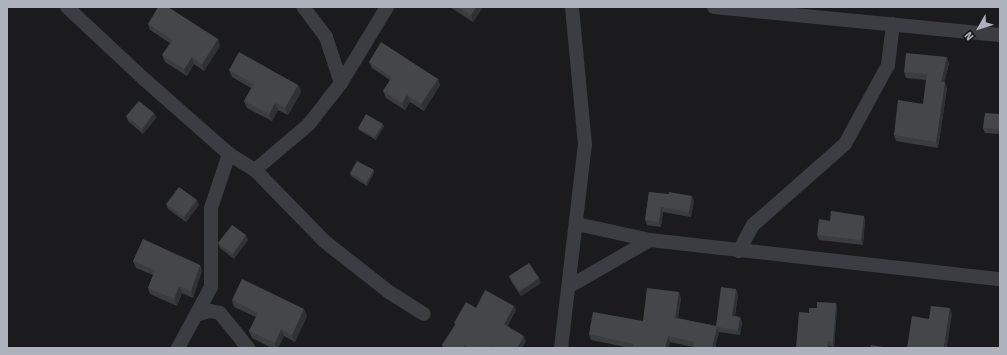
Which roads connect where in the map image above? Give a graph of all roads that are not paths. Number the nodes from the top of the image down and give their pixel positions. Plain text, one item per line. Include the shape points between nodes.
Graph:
1 (67, 7) edge
2 (303, 7) edge
3 (387, 7) edge
4 (572, 7) edge
5 (714, 7) edge
6 (893, 24) junction
7 (1000, 35) edge
8 (341, 83) junction
9 (229, 154) junction
10 (254, 170) junction
11 (577, 224) junction
12 (650, 240) junction
13 (739, 251) junction
14 (1000, 279) edge
15 (570, 286) junction
16 (424, 314) dead end
17 (196, 315) junction
18 (182, 345) edge
19 (248, 348) edge
20 (561, 348) edge

1 - 9 street
2 - 8 street via 326,37
3 - 8 street
4 - 11 street via 585,145
5 - 6 street
6 - 7 street
6 - 13 street via 888,65 845,144 753,225
8 - 10 street via 309,124
9 - 10 street
9 - 17 street via 211,208 211,287
10 - 16 street via 324,241 389,292
11 - 12 street
11 - 15 street
12 - 13 street
12 - 15 street
13 - 14 street
15 - 20 street
17 - 18 street
17 - 19 street via 210,311 220,313

